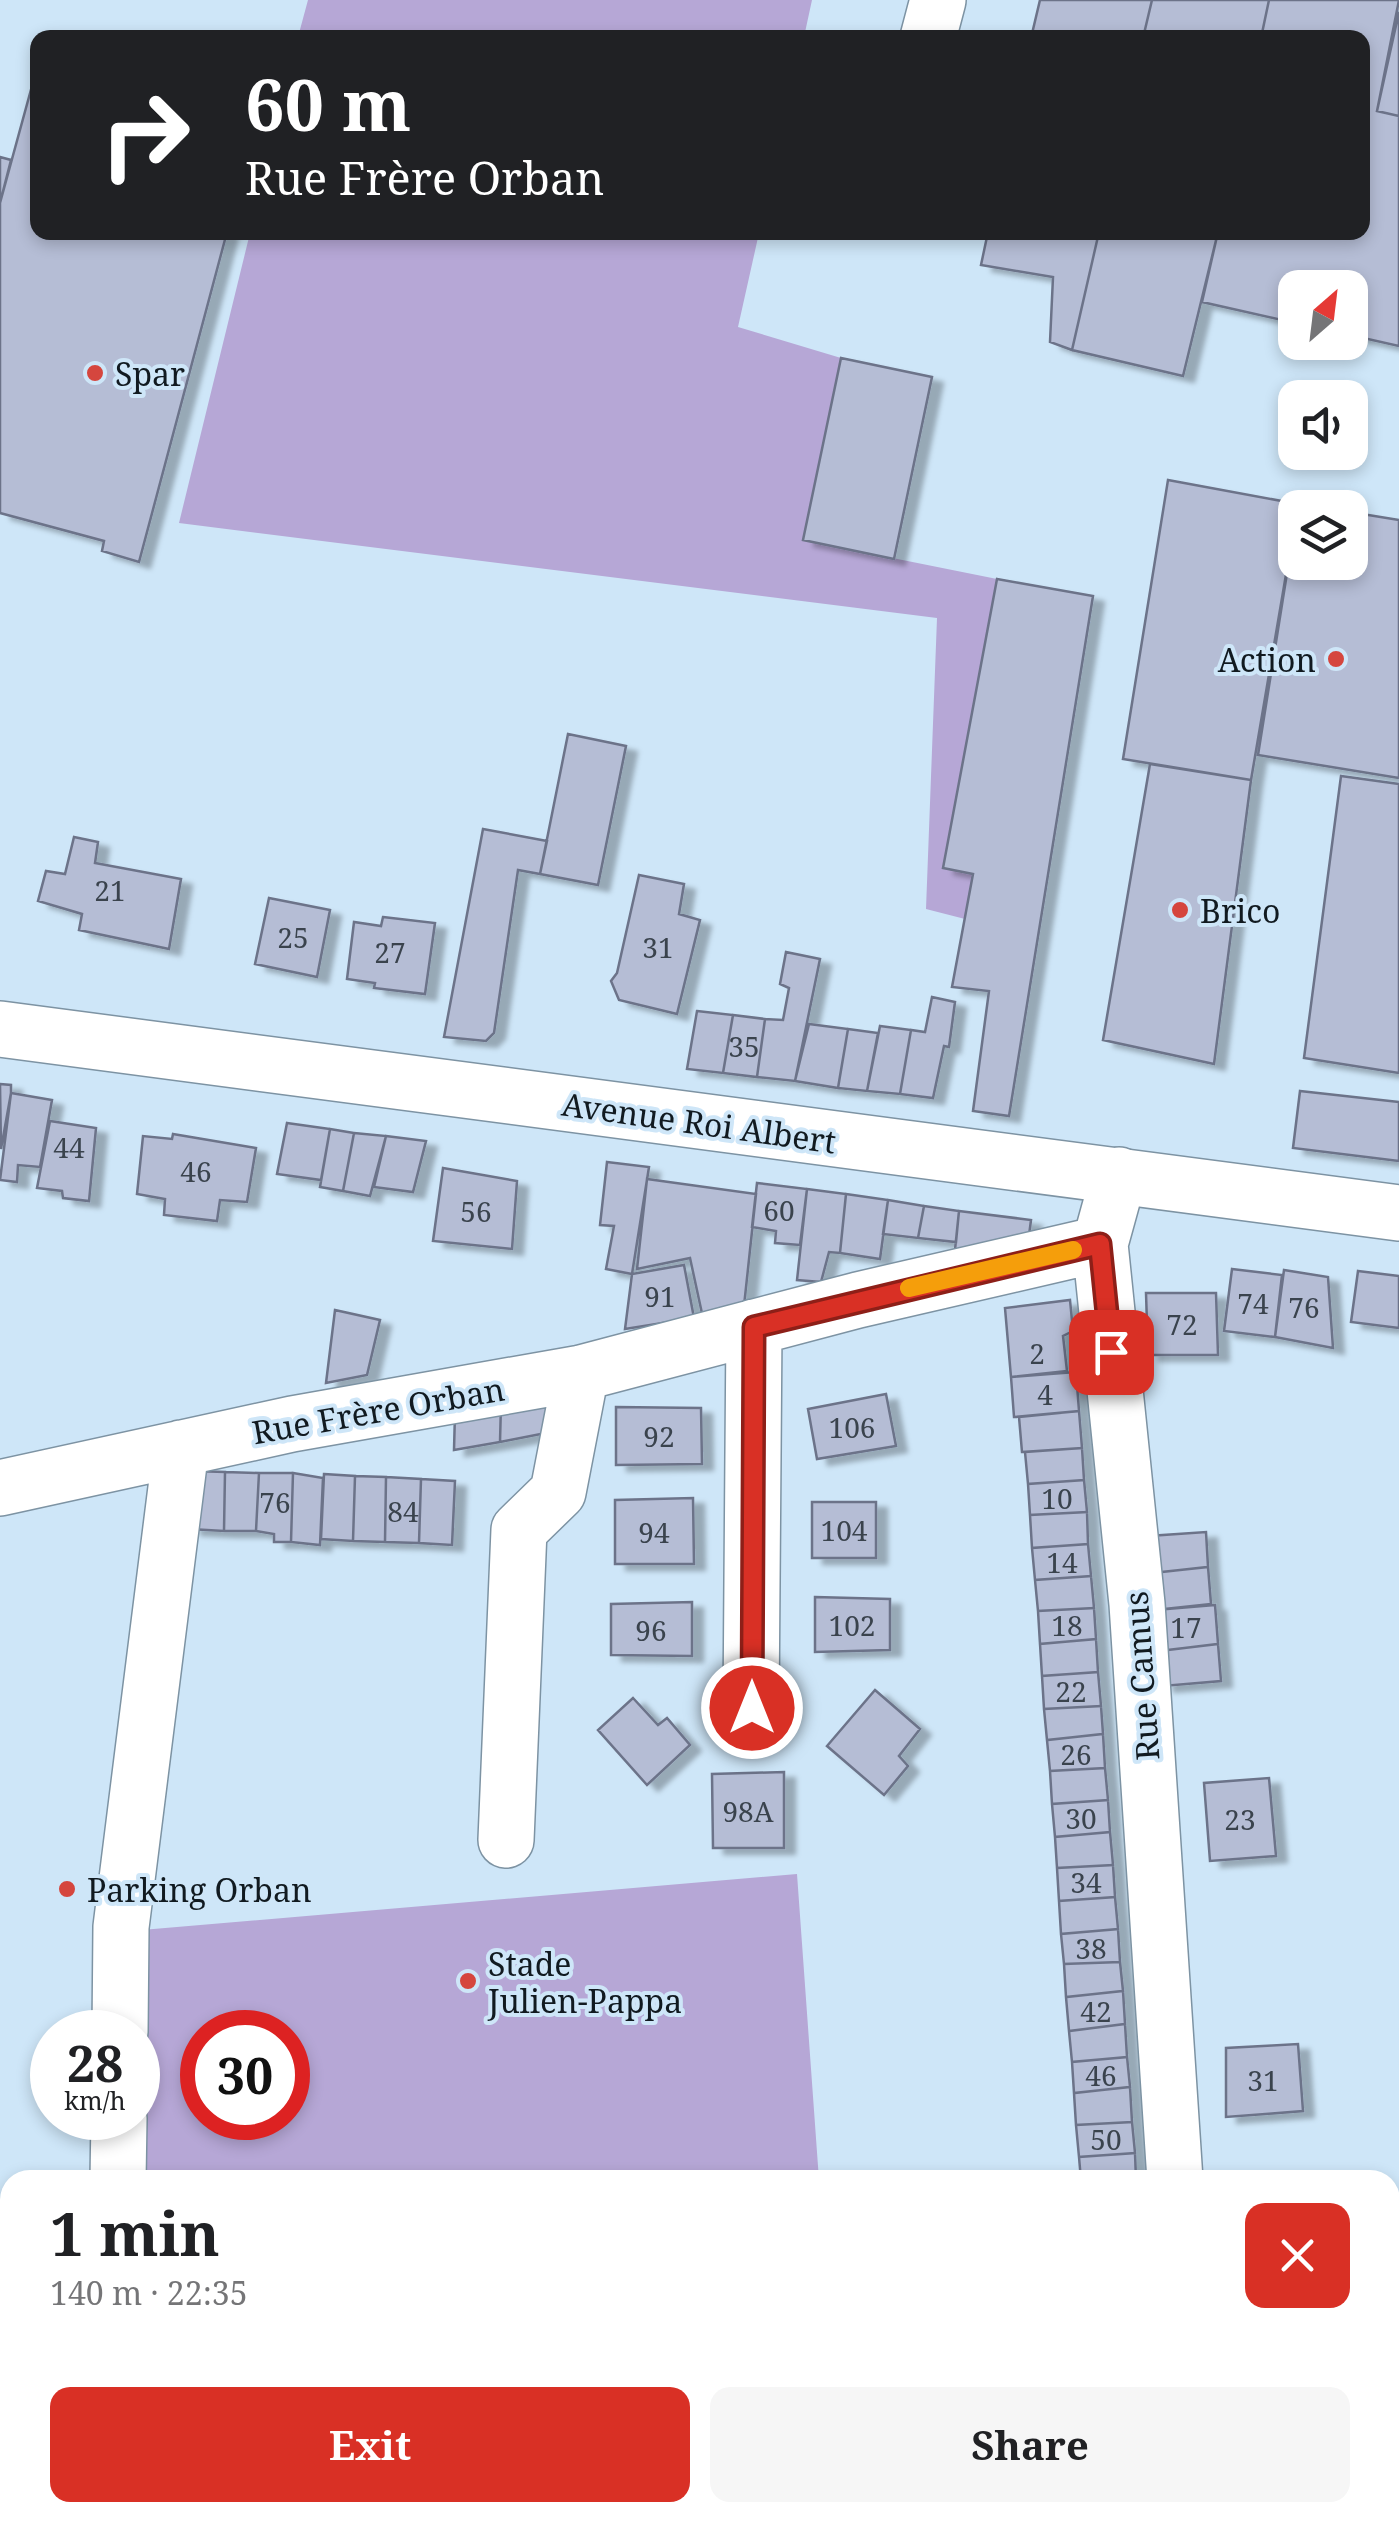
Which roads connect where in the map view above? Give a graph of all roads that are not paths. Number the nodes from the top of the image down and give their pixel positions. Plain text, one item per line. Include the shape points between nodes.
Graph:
1 (938, 0) edge
2 (930, 30) edge
3 (0, 1029) edge
4 (1119, 1175) junction
5 (1399, 1213) edge
6 (1100, 1244) junction
7 (754, 1327) junction
8 (582, 1373) junction
9 (181, 1448) junction
10 (0, 1488) edge
11 (752, 1708) dead end
12 (506, 1840) dead end
13 (120, 2010) edge
14 (118, 2140) edge
15 (118, 2170) edge
16 (1174, 2170) edge

1 - 2 street
3 - 4 street, Avenue Roi Albert
4 - 5 street, Avenue Roi Albert
4 - 6 street, Rue Camus
6 - 7 street, Rue Frère Orban
6 - 16 street, Rue Camus via 1137,1604
7 - 8 street, Rue Frère Orban
7 - 11 street
8 - 9 street, Rue Frère Orban
8 - 12 street via 558,1492 518,1530
9 - 10 street, Rue Frère Orban
9 - 13 street via 121,1927
14 - 15 street

